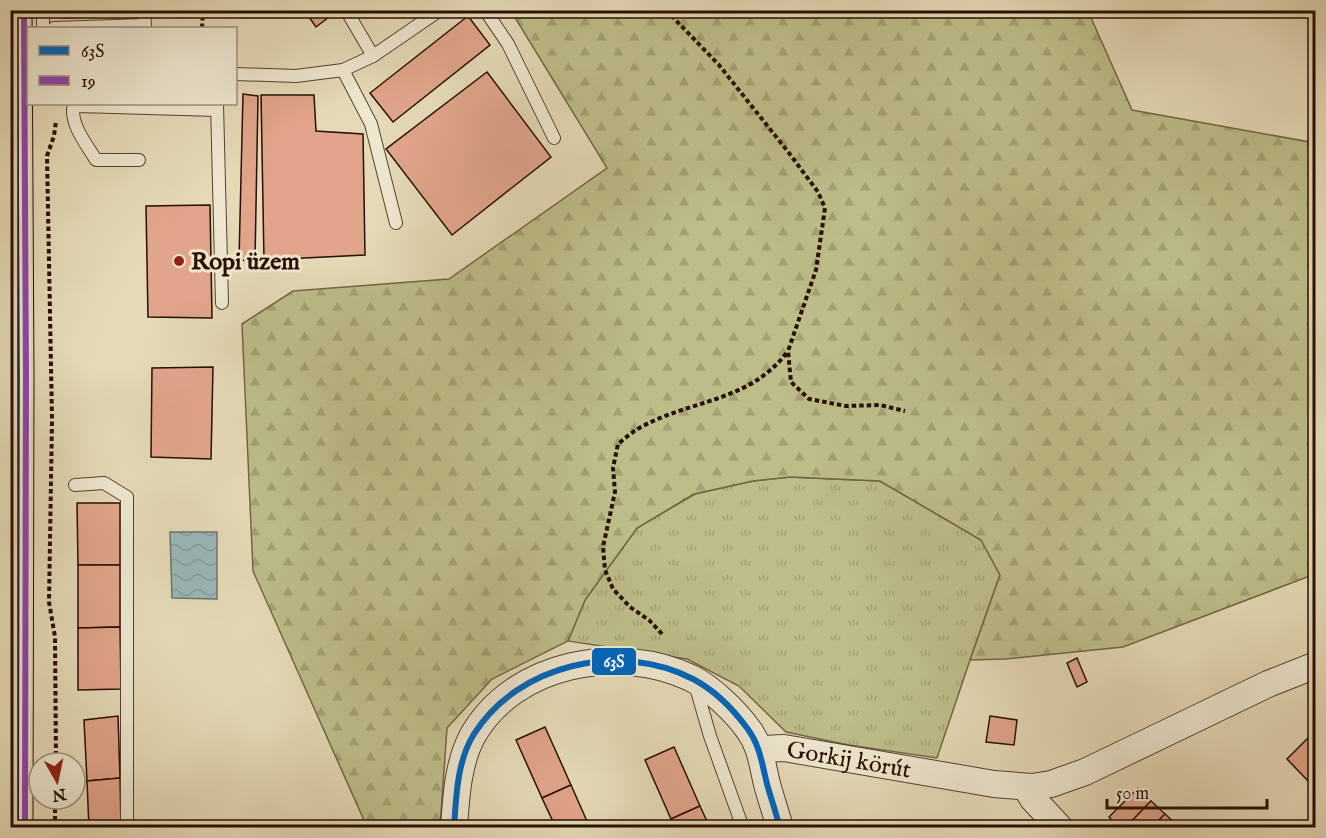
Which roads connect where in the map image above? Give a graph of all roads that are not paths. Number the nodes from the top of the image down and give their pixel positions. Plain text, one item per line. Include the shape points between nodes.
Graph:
1 (15, 10) edge
2 (43, 10) edge
3 (144, 10) edge
4 (440, 10) edge
5 (484, 10) edge
6 (350, 15) dead end
7 (43, 27) edge
8 (84, 27) edge
9 (373, 56) junction
10 (22, 66) edge
11 (343, 70) junction
12 (237, 74) edge
13 (217, 106) edge
14 (554, 138) dead end
15 (140, 160) dead end
16 (396, 223) dead end
17 (222, 303) dead end
18 (14, 377) edge
19 (75, 485) dead end
20 (1310, 675) edge
21 (693, 680) junction
22 (760, 749) junction
23 (1026, 787) junction
24 (16, 828) edge
25 (127, 828) edge
26 (454, 828) edge
27 (744, 828) edge
28 (780, 828) edge
29 (1060, 828) edge

1 - 10 main road
2 - 7 lane
3 - 8 lane via 145,25
4 - 9 lane
5 - 14 lane via 508,44
6 - 9 lane
9 - 11 lane
10 - 18 main road
11 - 12 lane via 296,76
11 - 16 lane via 371,124
13 - 15 lane via 73,109 76,126 96,160
13 - 17 lane
18 - 24 main road
19 - 25 lane via 104,483 127,497
20 - 23 street, Gorkij körút via 1268,684 1085,772 1051,784
21 - 22 street, Gorkij körút via 733,710
21 - 26 street, Gorkij körút via 670,670 607,661 566,667 532,681 489,713 473,735 464,756
21 - 27 lane
22 - 23 street, Gorkij körút via 784,748
22 - 28 street
23 - 29 street

